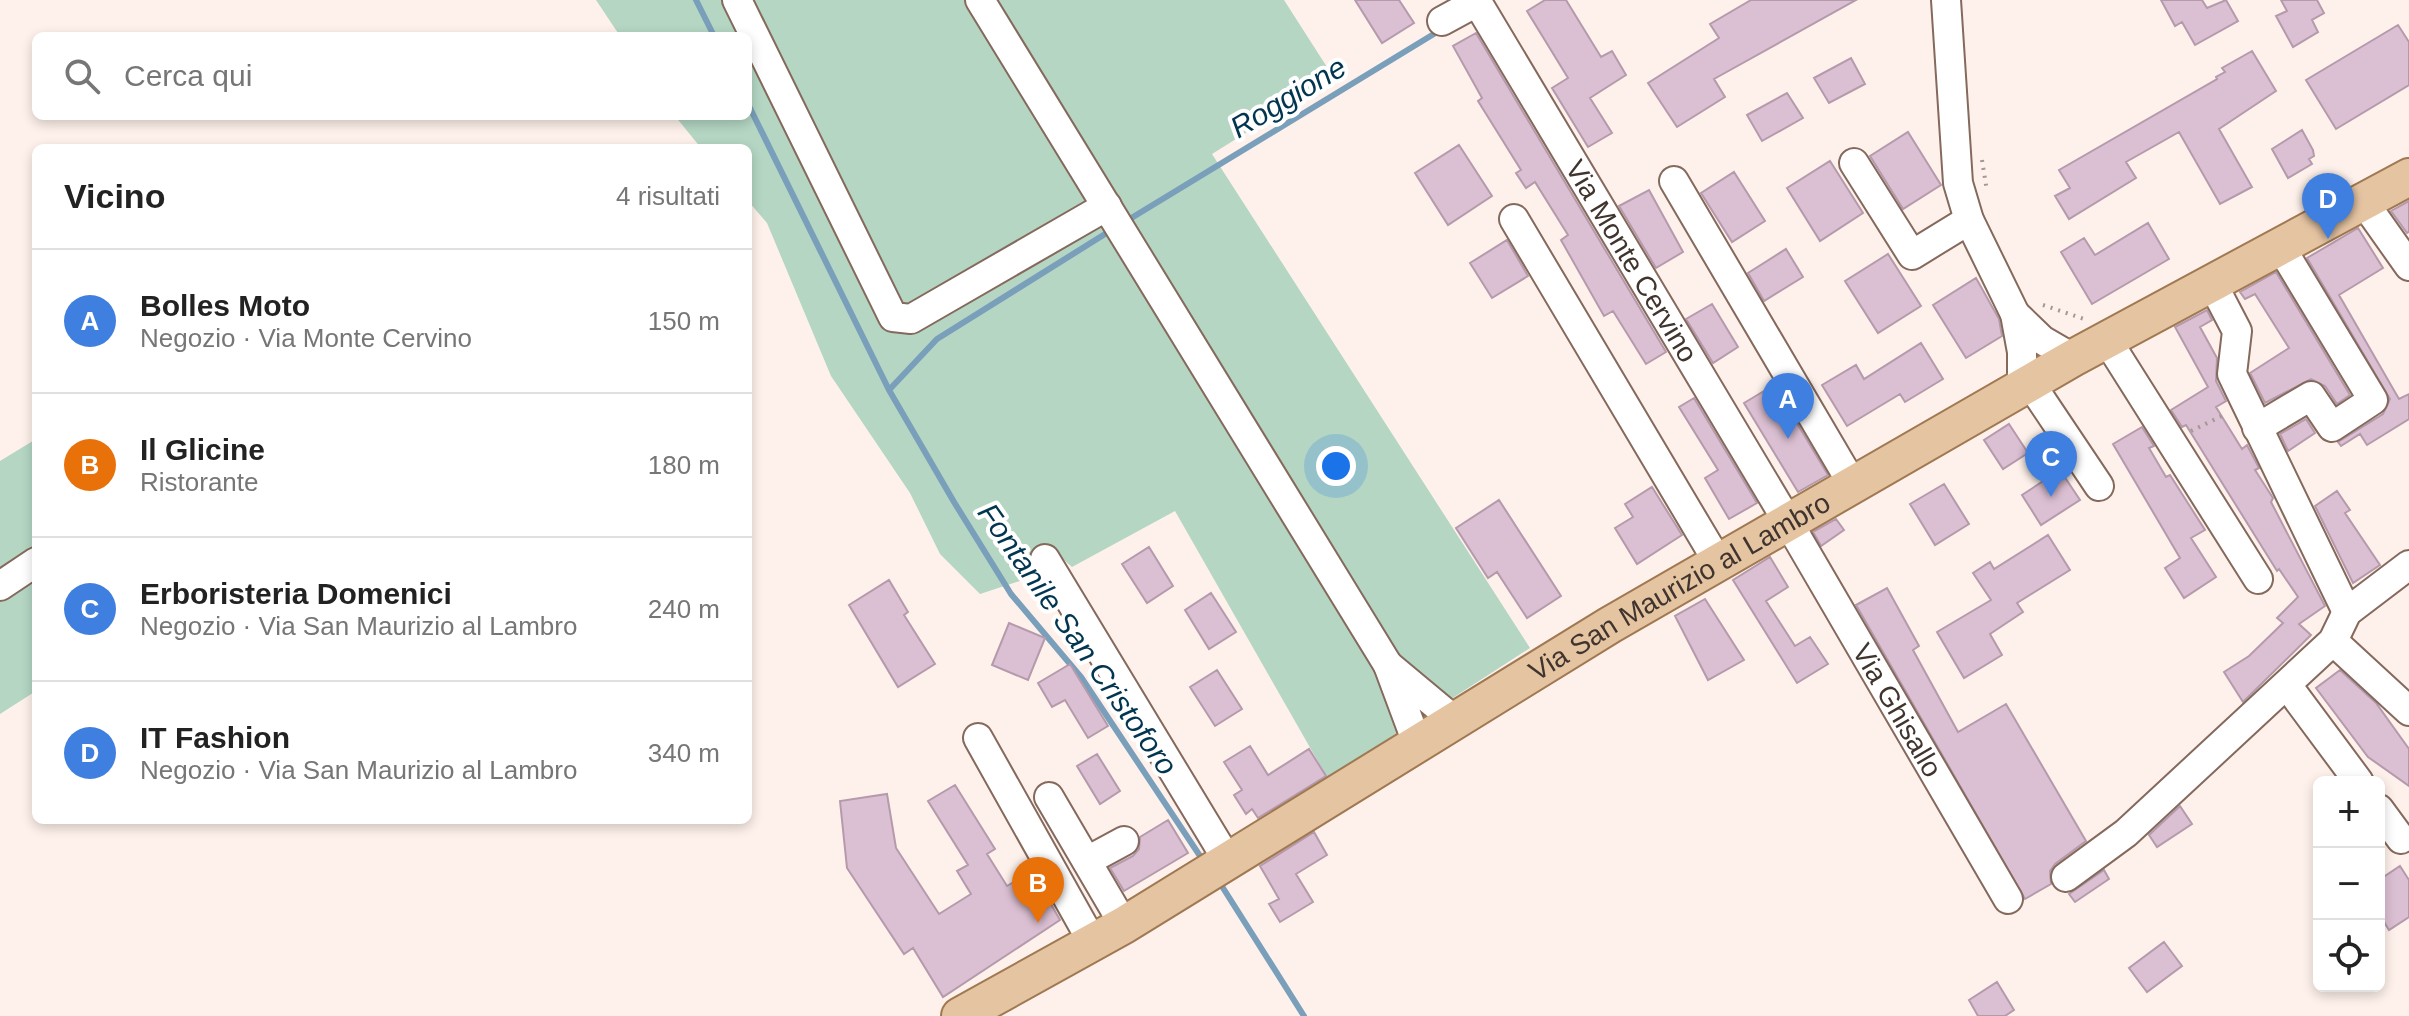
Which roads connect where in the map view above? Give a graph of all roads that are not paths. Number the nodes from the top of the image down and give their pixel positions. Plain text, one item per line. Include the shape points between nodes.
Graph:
1 (737, 0) edge
2 (980, 0) edge
3 (1946, 0) edge
4 (1476, 1) edge
5 (1442, 21) dead end
6 (1854, 163) dead end
7 (2409, 177) edge
8 (1674, 181) dead end
9 (2363, 201) junction
10 (1107, 206) junction
11 (1979, 211) junction
12 (1514, 219) dead end
13 (2280, 246) junction
14 (2406, 256) edge
15 (2212, 283) junction
16 (2026, 307) junction
17 (2113, 336) junction
18 (2073, 358) junction
19 (2026, 385) junction
20 (2252, 416) junction
21 (1853, 485) junction
22 (2099, 486) dead end
23 (1788, 522) junction
24 (1045, 559) dead end
25 (1718, 562) junction
26 (32, 565) edge
27 (2409, 565) edge
28 (2258, 579) dead end
29 (0, 586) edge
30 (2347, 612) junction
31 (2333, 641) junction
32 (1388, 665) junction
33 (2287, 685) junction
34 (2409, 711) edge
35 (1454, 720) junction
36 (978, 738) dead end
37 (1417, 743) junction
38 (2355, 776) edge
39 (1049, 797) dead end
40 (2385, 817) edge
41 (2401, 839) dead end
42 (1124, 841) dead end
43 (1087, 861) junction
44 (1216, 868) junction
45 (2066, 877) dead end
46 (2008, 899) dead end
47 (1124, 925) junction
48 (1093, 943) junction
49 (960, 1016) edge

1 - 10 street via 893,317 911,319
2 - 10 street
3 - 11 street via 1958,183
4 - 5 street
4 - 23 street, Via Monte Cervino
6 - 11 street via 1912,255
7 - 9 main road, Via San Maurizio al Lambro
8 - 21 street
9 - 13 main road, Via San Maurizio al Lambro
9 - 14 street
10 - 32 street
11 - 16 street
12 - 25 street
13 - 15 main road, Via San Maurizio al Lambro
13 - 20 street via 2373,400 2332,427 2311,396
15 - 17 main road, Via San Maurizio al Lambro
15 - 20 street via 2237,331 2232,374
16 - 18 street via 2042,340
16 - 19 street
17 - 18 main road, Via San Maurizio al Lambro
17 - 28 street
18 - 19 main road, Via San Maurizio al Lambro
19 - 21 main road, Via San Maurizio al Lambro
19 - 22 street
20 - 30 street
21 - 23 main road, Via San Maurizio al Lambro
23 - 25 main road, Via San Maurizio al Lambro
23 - 46 street, Via Ghisallo
24 - 44 street
25 - 35 main road, Via San Maurizio al Lambro
26 - 29 street
27 - 30 street
30 - 31 street
31 - 33 street
31 - 34 street
32 - 35 street
32 - 37 street
33 - 38 street
33 - 45 street via 2126,833
35 - 37 main road, Via San Maurizio al Lambro
36 - 48 street
37 - 44 main road, Via San Maurizio al Lambro
39 - 43 street
40 - 41 street
42 - 43 street
43 - 47 street
44 - 47 main road, Via San Maurizio al Lambro
47 - 48 main road, Via San Maurizio al Lambro
48 - 49 main road, Via San Maurizio al Lambro

